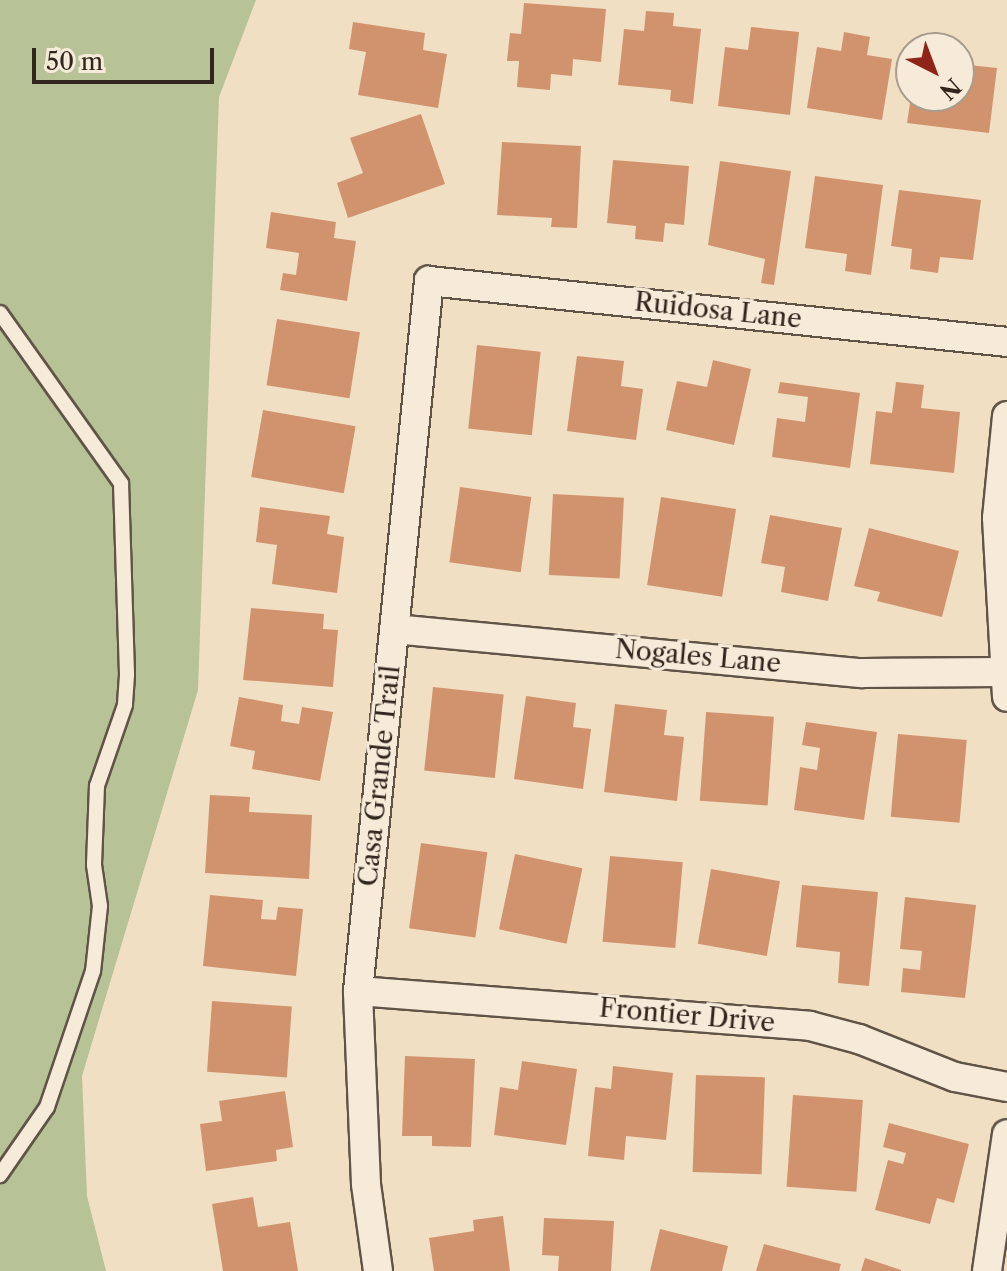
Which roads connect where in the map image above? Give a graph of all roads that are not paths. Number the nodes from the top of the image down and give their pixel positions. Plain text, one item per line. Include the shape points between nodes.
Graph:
1 (429, 281) joint
2 (0, 313) edge
3 (1007, 342) edge
4 (1007, 416) edge
5 (394, 629) junction
6 (1005, 684) edge
7 (358, 991) junction
8 (1007, 1087) edge
9 (1007, 1134) edge
10 (0, 1175) edge
11 (994, 1266) edge
12 (378, 1271) edge

1 - 3 street, Ruidosa Lane
1 - 5 street, Casa Grande Trail
2 - 10 lane via 121,483 127,675 125,705 97,786 94,865 100,906 93,971 47,1107
4 - 6 street via 997,518
5 - 6 street, Nogales Lane
5 - 7 street, Casa Grande Trail
7 - 8 street, Frontier Drive via 810,1026 955,1077
7 - 12 street, Casa Grande Trail via 366,1184
9 - 11 street

